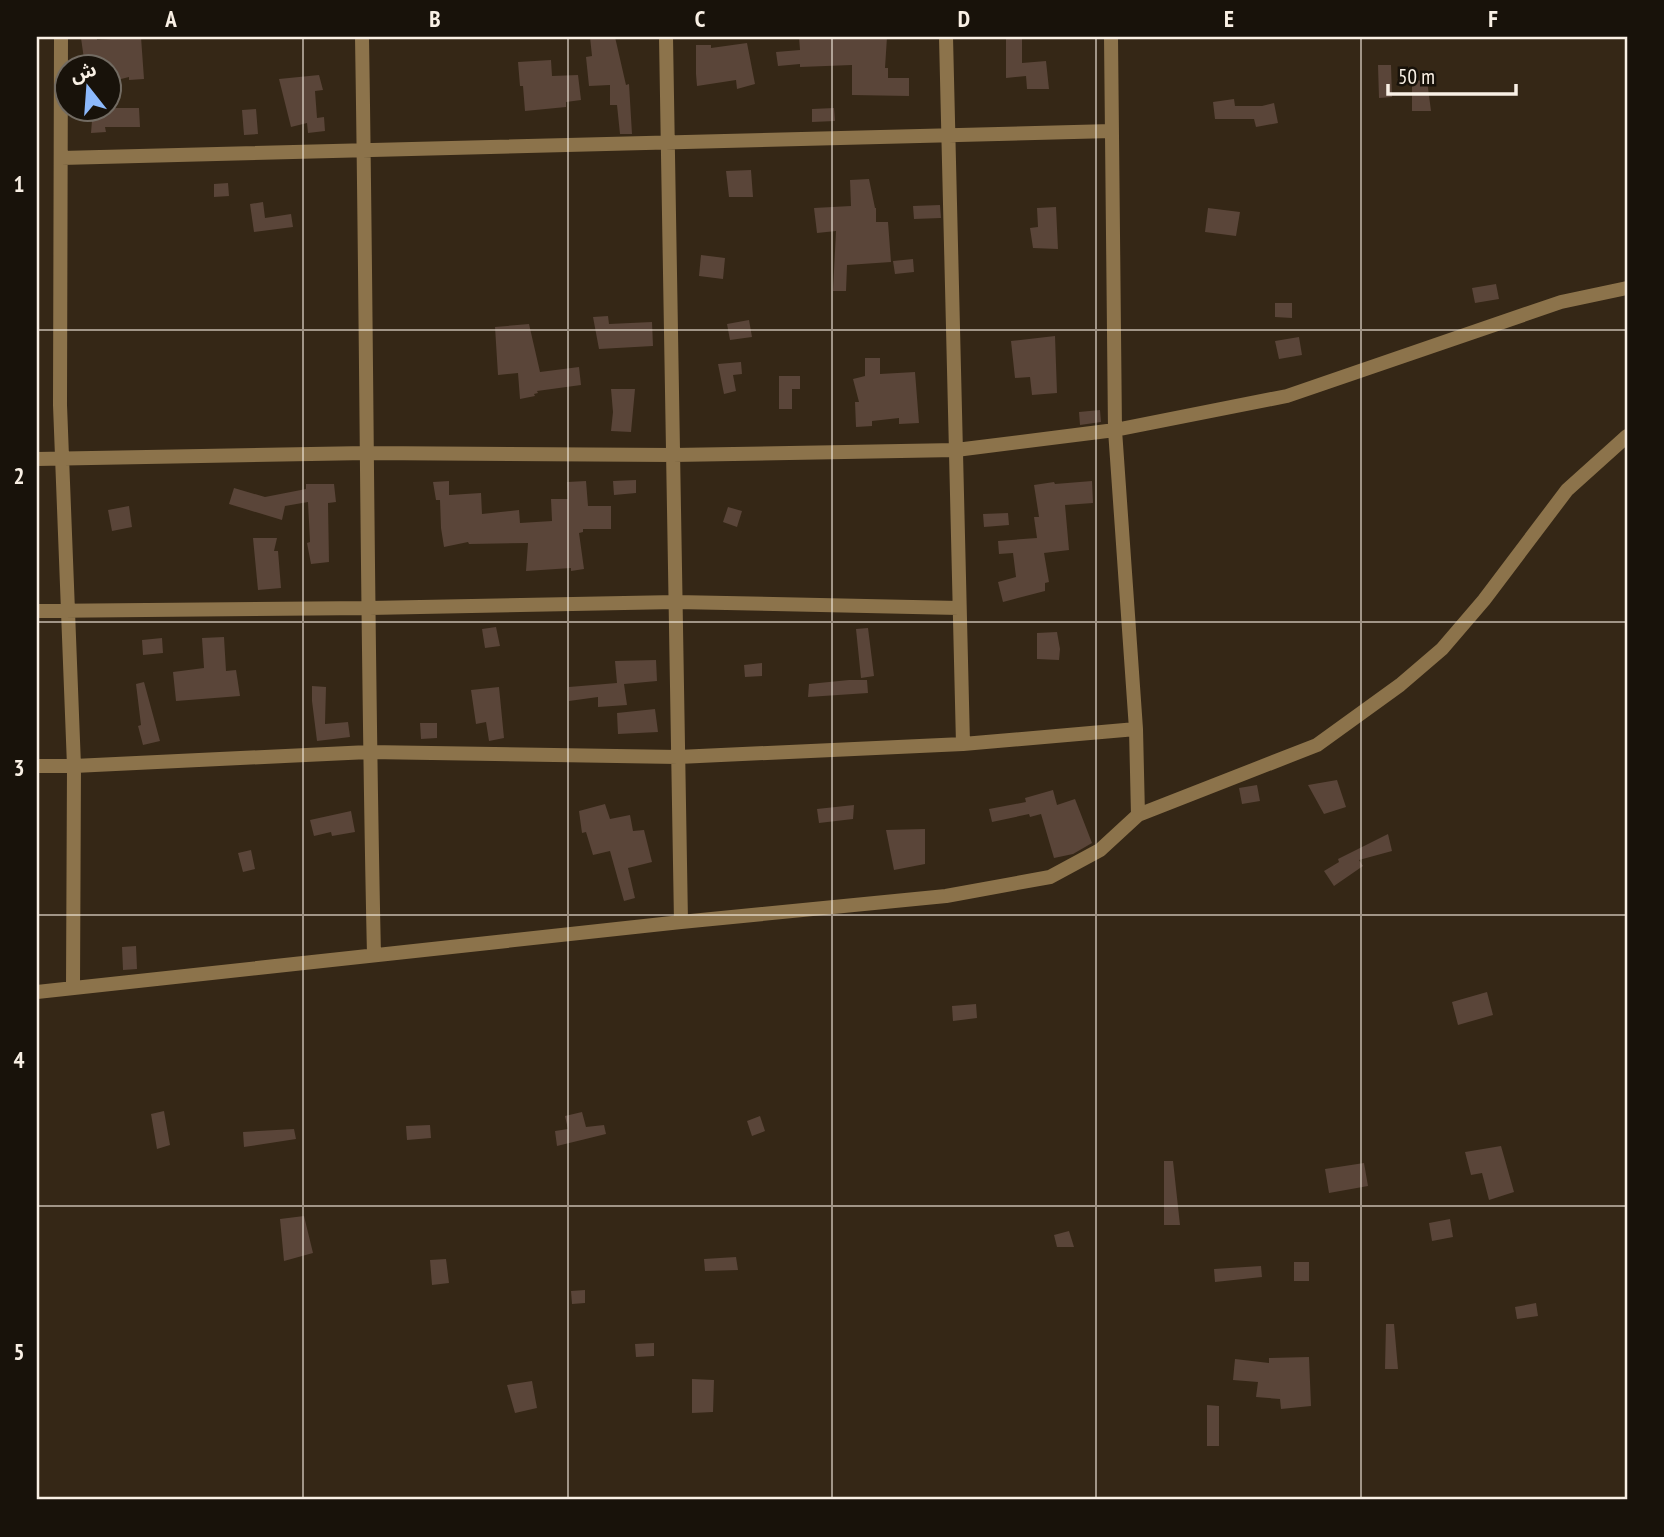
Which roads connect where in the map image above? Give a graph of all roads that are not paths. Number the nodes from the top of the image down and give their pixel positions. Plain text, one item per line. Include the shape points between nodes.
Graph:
1 (61, 37) edge
2 (362, 37) edge
3 (666, 37) edge
4 (946, 37) edge
5 (1111, 37) edge
6 (1112, 131) junction
7 (948, 135) junction
8 (668, 142) junction
9 (364, 150) junction
10 (61, 158) junction
11 (1627, 288) edge
12 (1115, 430) junction
13 (1627, 436) edge
14 (956, 450) junction
15 (368, 453) junction
16 (673, 455) junction
17 (37, 459) edge
18 (62, 459) junction
19 (676, 602) junction
20 (369, 608) junction
21 (960, 608) junction
22 (37, 611) edge
23 (68, 612) junction
24 (1136, 729) junction
25 (963, 744) junction
26 (369, 752) junction
27 (678, 757) junction
28 (37, 766) edge
29 (74, 766) junction
30 (1138, 815) junction
31 (681, 922) junction
32 (374, 955) junction
33 (73, 987) junction
34 (37, 992) edge

1 - 10 street
2 - 9 street
3 - 8 street
4 - 7 street
5 - 6 street
6 - 7 street
6 - 12 street
7 - 8 street
7 - 14 street
8 - 9 street
8 - 16 street
9 - 10 street
9 - 15 street
10 - 18 street
11 - 12 street via 1561,302 1287,396
12 - 14 street
12 - 24 street
13 - 30 street via 1567,489 1484,600 1442,649 1400,685 1317,745
14 - 16 street
14 - 21 street
15 - 16 street
15 - 18 street
15 - 20 street
16 - 19 street
17 - 18 street
18 - 23 street
19 - 20 street
19 - 21 street
19 - 27 street
20 - 23 street
20 - 26 street
21 - 25 street
22 - 23 street
23 - 29 street
24 - 25 street
24 - 30 street
25 - 27 street
26 - 27 street
26 - 29 street
26 - 32 street
27 - 31 street
28 - 29 street
29 - 33 street
30 - 31 street via 1100,850 1050,877 946,896
31 - 32 street
32 - 33 street
33 - 34 street

